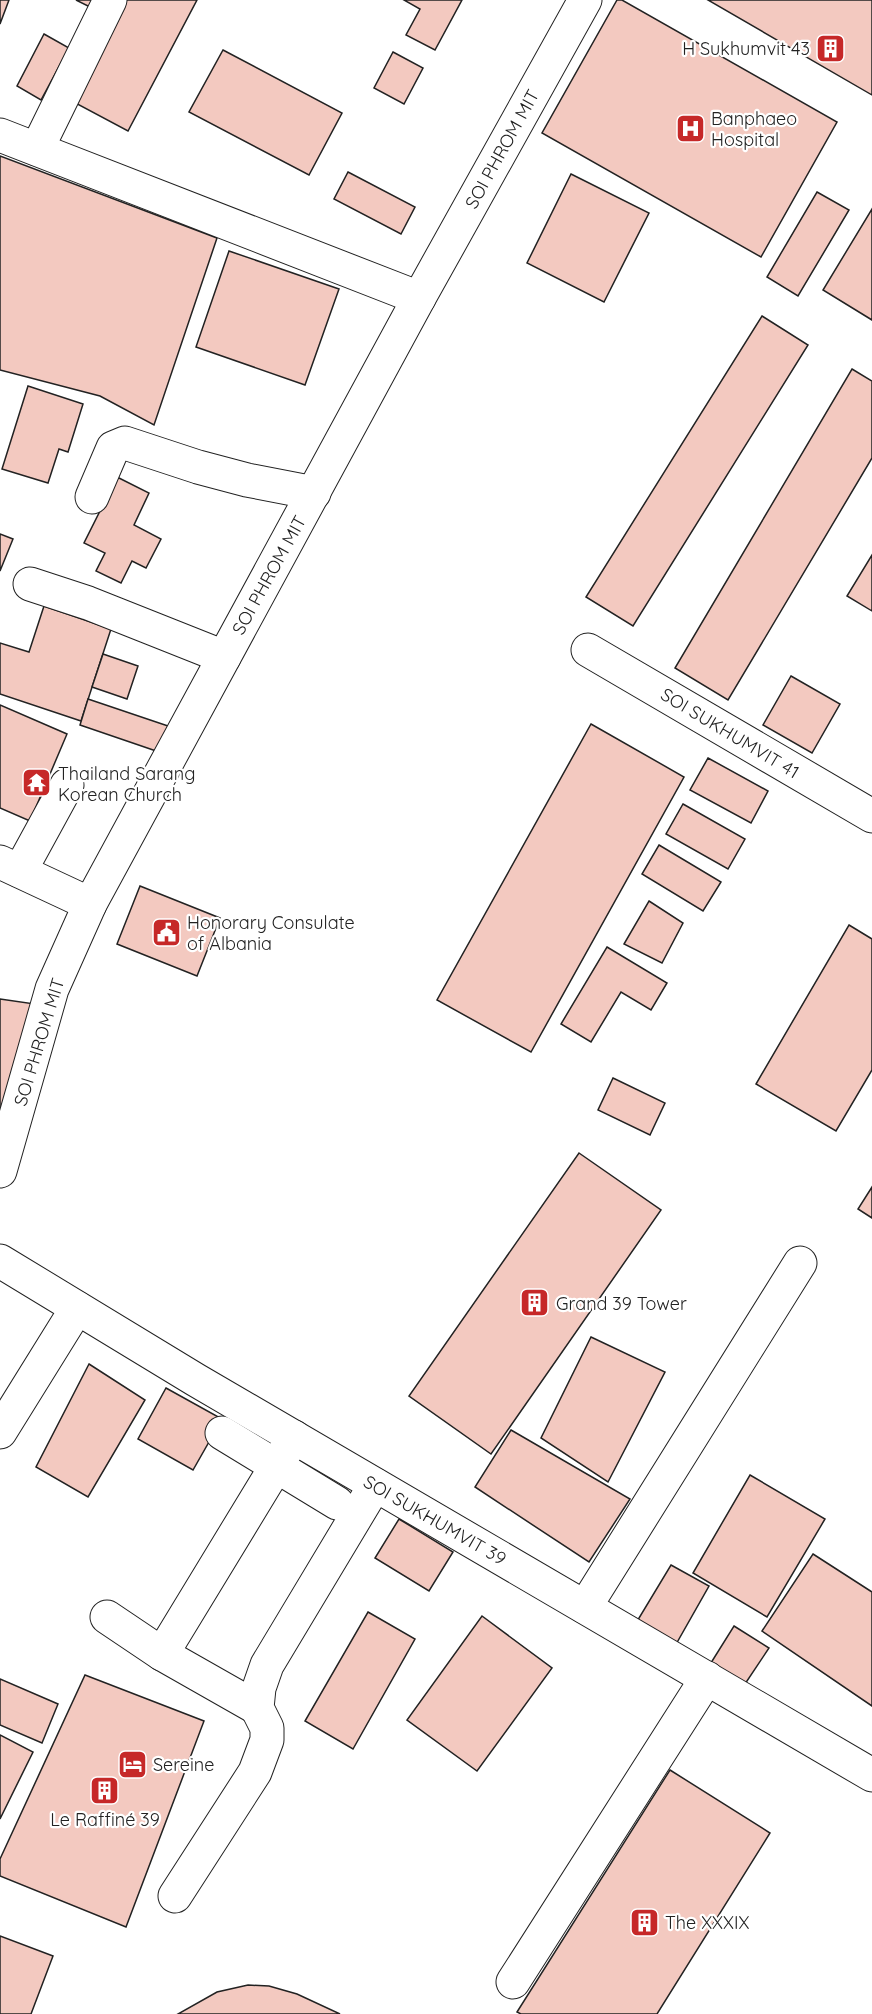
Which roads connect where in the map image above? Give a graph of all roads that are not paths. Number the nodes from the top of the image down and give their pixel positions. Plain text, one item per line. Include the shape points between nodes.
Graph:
1 (110, 0) edge
2 (585, 0) edge
3 (0, 135) edge
4 (37, 149) junction
5 (419, 298) junction
6 (314, 493) junction
7 (92, 497) dead end
8 (30, 584) dead end
9 (588, 650) dead end
10 (224, 657) junction
11 (67, 785) dead end
12 (872, 816) edge
13 (10, 866) edge
14 (90, 904) junction
15 (0, 1171) edge
16 (0, 1261) edge
17 (800, 1263) dead end
18 (77, 1308) junction
19 (0, 1432) edge
20 (222, 1433) dead end
21 (294, 1437) junction
22 (276, 1466) junction
23 (375, 1485) junction
24 (337, 1503) dead end
25 (585, 1607) junction
26 (107, 1617) dead end
27 (162, 1654) junction
28 (707, 1678) junction
29 (257, 1708) junction
30 (872, 1775) edge
31 (175, 1896) dead end
32 (513, 1982) dead end

1 - 4 street
2 - 5 street, SOI PHROM MIT
3 - 4 street
4 - 5 street
5 - 6 street, SOI PHROM MIT
6 - 7 street via 247,480 125,443 113,448
6 - 10 street, SOI PHROM MIT
8 - 10 street
9 - 12 street, SOI SUKHUMVIT 41
10 - 14 street, SOI PHROM MIT
11 - 13 street
13 - 14 street
14 - 15 street, SOI PHROM MIT via 52,989
16 - 18 street, SOI SUKHUMVIT 39
17 - 25 street
18 - 19 street
18 - 21 street, SOI SUKHUMVIT 39
20 - 22 street
21 - 22 street
21 - 23 street, SOI SUKHUMVIT 39
22 - 24 street
22 - 27 street
23 - 25 street, SOI SUKHUMVIT 39
23 - 29 street via 267,1665
25 - 28 street, SOI SUKHUMVIT 39
26 - 27 street
27 - 29 street
28 - 30 street, SOI SUKHUMVIT 39
28 - 32 street
29 - 31 street via 267,1728 267,1740 255,1772

